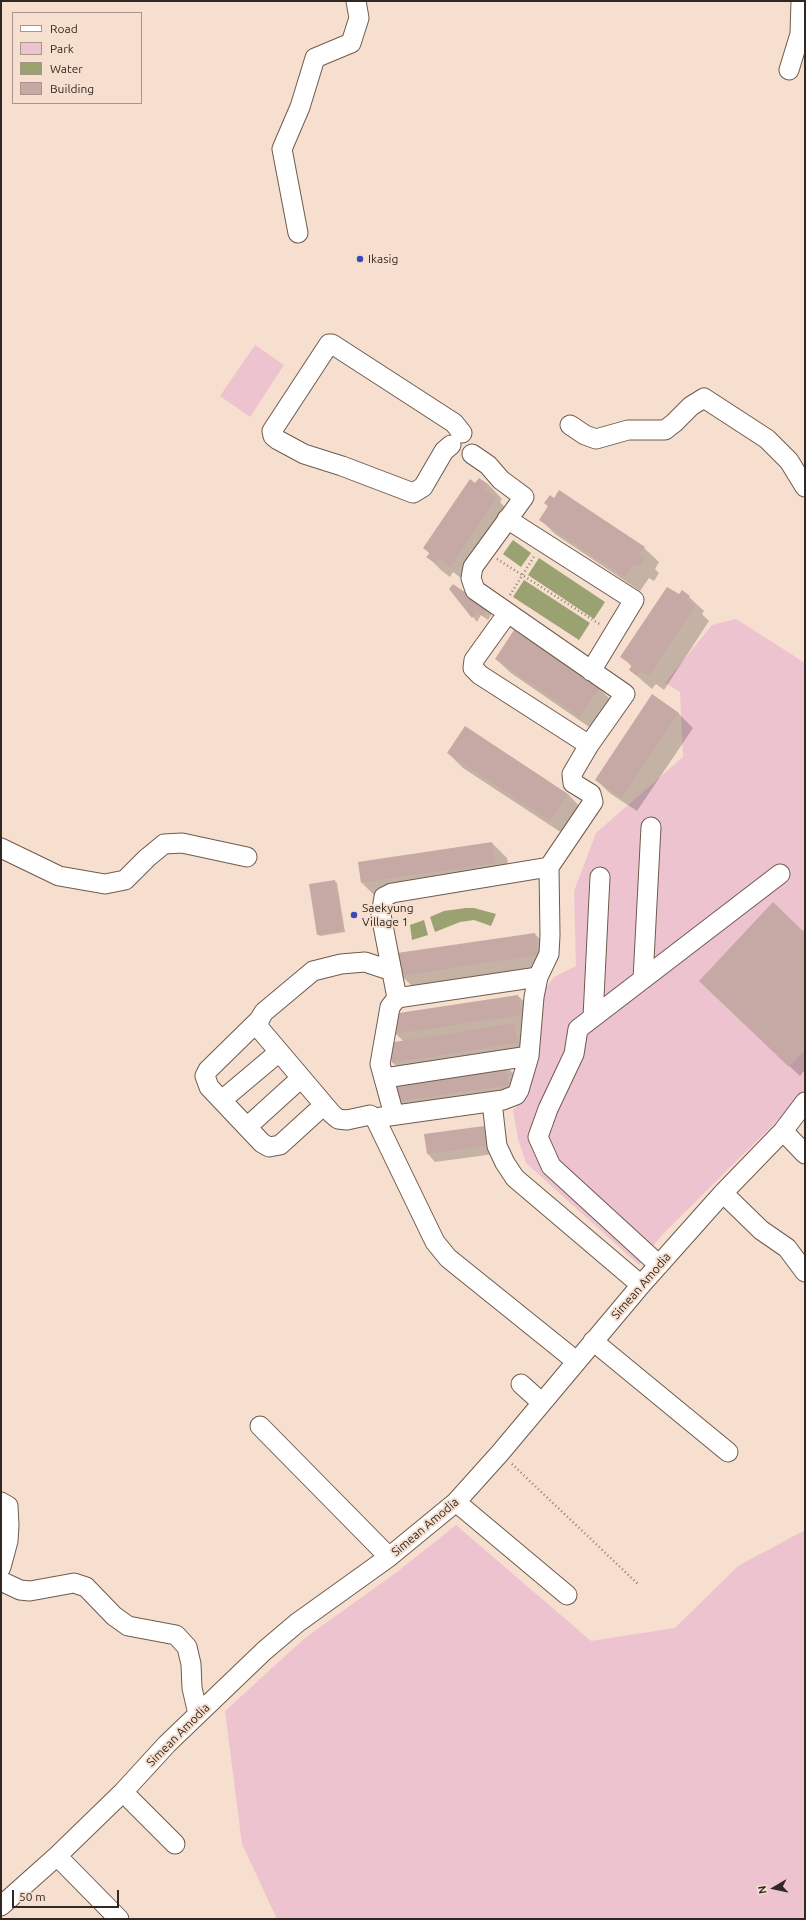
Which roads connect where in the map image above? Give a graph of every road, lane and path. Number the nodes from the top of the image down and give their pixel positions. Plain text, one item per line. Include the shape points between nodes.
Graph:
1 (356, 1) edge
2 (801, 1) edge
3 (789, 70) dead end
4 (298, 233) dead end
5 (570, 425) dead end
6 (457, 439) junction
7 (805, 487) edge
8 (508, 519) junction
9 (543, 542) junction
10 (485, 551) junction
11 (523, 575) junction
12 (505, 611) junction
13 (614, 634) junction
14 (591, 671) junction
15 (589, 745) junction
16 (651, 827) dead end
17 (1, 848) edge
18 (247, 857) dead end
19 (549, 867) junction
20 (780, 874) dead end
21 (600, 877) dead end
22 (387, 947) junction
23 (365, 962) junction
24 (392, 971) junction
25 (538, 977) junction
26 (643, 979) junction
27 (397, 998) junction
28 (593, 1017) junction
29 (259, 1020) junction
30 (278, 1052) junction
31 (529, 1056) junction
32 (301, 1078) junction
33 (385, 1078) junction
34 (222, 1100) junction
35 (497, 1101) junction
36 (805, 1102) edge
37 (324, 1105) junction
38 (394, 1115) junction
39 (375, 1118) junction
40 (247, 1127) junction
41 (783, 1131) junction
42 (805, 1154) edge
43 (723, 1193) junction
44 (659, 1265) junction
45 (805, 1272) edge
46 (641, 1285) junction
47 (593, 1341) junction
48 (576, 1361) junction
49 (521, 1384) dead end
50 (541, 1402) junction
51 (260, 1426) dead end
52 (728, 1452) dead end
53 (500, 1453) junction
54 (1, 1502) edge
55 (456, 1502) junction
56 (389, 1557) junction
57 (1, 1567) edge
58 (1, 1581) edge
59 (640, 1585) dead end
60 (567, 1594) dead end
61 (198, 1714) junction
62 (123, 1792) junction
63 (175, 1844) dead end
64 (57, 1856) junction
65 (1, 1906) edge
66 (119, 1919) edge

1 - 4 street via 359,18 351,43 315,58 300,107 282,149
2 - 3 street via 800,34
5 - 7 street via 585,436 596,439 628,430 665,430 691,406 704,398 767,439 789,461
6 - 6 street via 444,451 423,487 413,493 304,454 278,440 273,436 272,430 329,344 332,344 454,423
6 - 8 street via 452,450 459,457 468,457 472,454 524,497
8 - 9 street
8 - 10 street
9 - 11 path
9 - 13 street via 634,600
10 - 11 path
10 - 12 street via 473,567 471,578 475,590
11 - 12 path
11 - 13 path
12 - 14 street
12 - 15 street via 474,660 473,668
13 - 14 street
14 - 15 street via 625,694
15 - 19 street via 572,774 573,783 591,794 593,802
16 - 26 street
17 - 18 street via 59,876 105,884 125,880 164,844 182,843
19 - 22 street via 400,892 384,897 381,915
19 - 25 street via 549,954
20 - 26 street
21 - 28 street
22 - 23 street
22 - 24 street
23 - 24 street
23 - 29 street via 340,964 313,971 264,1012
24 - 27 street
25 - 27 street
25 - 31 street
26 - 28 street
27 - 33 street via 390,1007 380,1064
28 - 44 street via 578,1029 574,1054 538,1137 550,1166
29 - 30 street via 259,1028
29 - 34 street via 208,1070 205,1076 209,1087
30 - 32 street
30 - 34 street
31 - 33 street
31 - 35 street via 520,1090 516,1095
32 - 37 street
32 - 40 street
33 - 38 street
34 - 40 street
35 - 38 street
35 - 46 street via 510,1145 505,1163 515,1178
36 - 41 street, Simean Amodia
37 - 39 street via 338,1119 370,1115
37 - 40 street via 280,1145 268,1147
38 - 39 street
39 - 48 street via 435,1242 448,1258
41 - 42 street
41 - 43 street, Simean Amodia
43 - 44 street, Simean Amodia
43 - 45 street via 761,1230 787,1248
44 - 46 street, Simean Amodia
46 - 47 street, Simean Amodia
47 - 48 street, Simean Amodia
47 - 52 street
48 - 50 street, Simean Amodia
49 - 50 street
50 - 53 street, Simean Amodia
51 - 56 street
53 - 55 street, Simean Amodia
53 - 59 path
54 - 57 street via 8,1506 9,1526
55 - 56 street, Simean Amodia
55 - 60 street
56 - 61 street, Simean Amodia via 297,1622
58 - 61 street via 20,1590 74,1583 86,1587 114,1616 128,1626 176,1635 187,1647
61 - 62 street, Simean Amodia
62 - 63 street
62 - 64 street, Simean Amodia
64 - 65 street, Simean Amodia
64 - 66 street

